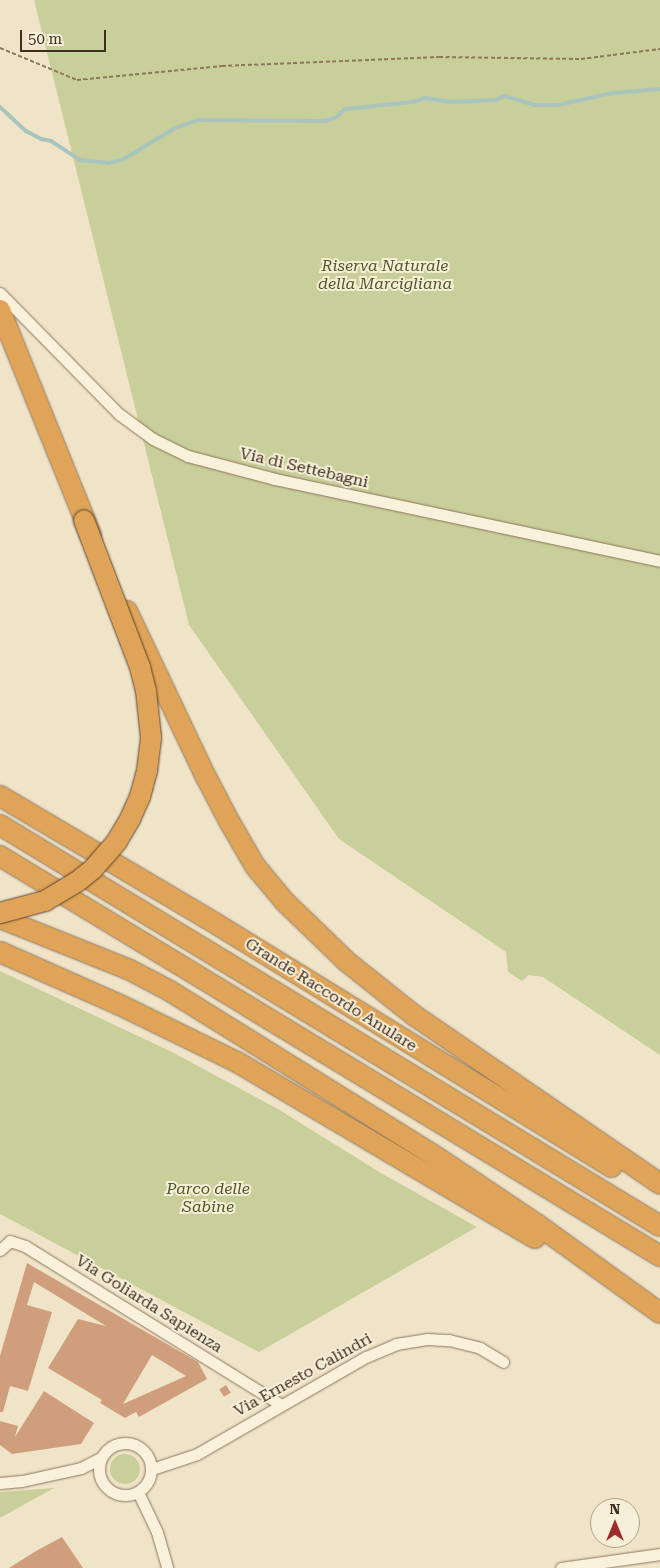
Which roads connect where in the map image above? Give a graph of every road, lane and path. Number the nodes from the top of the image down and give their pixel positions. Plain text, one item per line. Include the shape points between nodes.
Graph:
1 (0, 48) edge
2 (660, 49) edge
3 (0, 293) edge
4 (0, 310) edge
5 (84, 520) junction
6 (660, 561) edge
7 (0, 796) edge
8 (0, 826) edge
9 (0, 856) edge
10 (0, 913) edge
11 (0, 918) edge
12 (0, 952) edge
13 (660, 1184) edge
14 (660, 1197) edge
15 (660, 1226) edge
16 (0, 1250) edge
17 (660, 1256) edge
18 (660, 1313) edge
19 (503, 1362) dead end
20 (281, 1405) junction
21 (101, 1458) junction
22 (152, 1469) junction
23 (0, 1484) edge
24 (138, 1492) junction
25 (660, 1554) edge
26 (167, 1568) edge
27 (561, 1568) edge

1 - 2 path via 77,80 222,66 439,57 581,59
3 - 6 street, Via di Settebagni via 119,414 176,451 275,479
4 - 5 highway
5 - 10 highway, bridge via 144,683 151,726 148,771 130,819 117,841 93,869 45,901
5 - 13 highway, bridge via 206,777 255,866 285,902 340,956 442,1036
7 - 14 highway, Grande Raccordo Anulare via 218,925
8 - 15 highway, Grande Raccordo Anulare
9 - 17 highway
11 - 18 highway via 130,970 170,991 450,1166
12 - 18 highway via 218,1052
16 - 20 street, Via Goliarda Sapienza via 10,1241 25,1246
19 - 20 street, Via Ernesto Calindri via 480,1348 464,1343 438,1339 396,1344 366,1357
20 - 22 street, Via Ernesto Calindri via 196,1454
21 - 22 street via 113,1445 131,1443 146,1452
21 - 23 street via 81,1468
21 - 24 street via 99,1474 107,1488 122,1495
22 - 24 street via 146,1486
24 - 26 street via 156,1532
25 - 27 street

